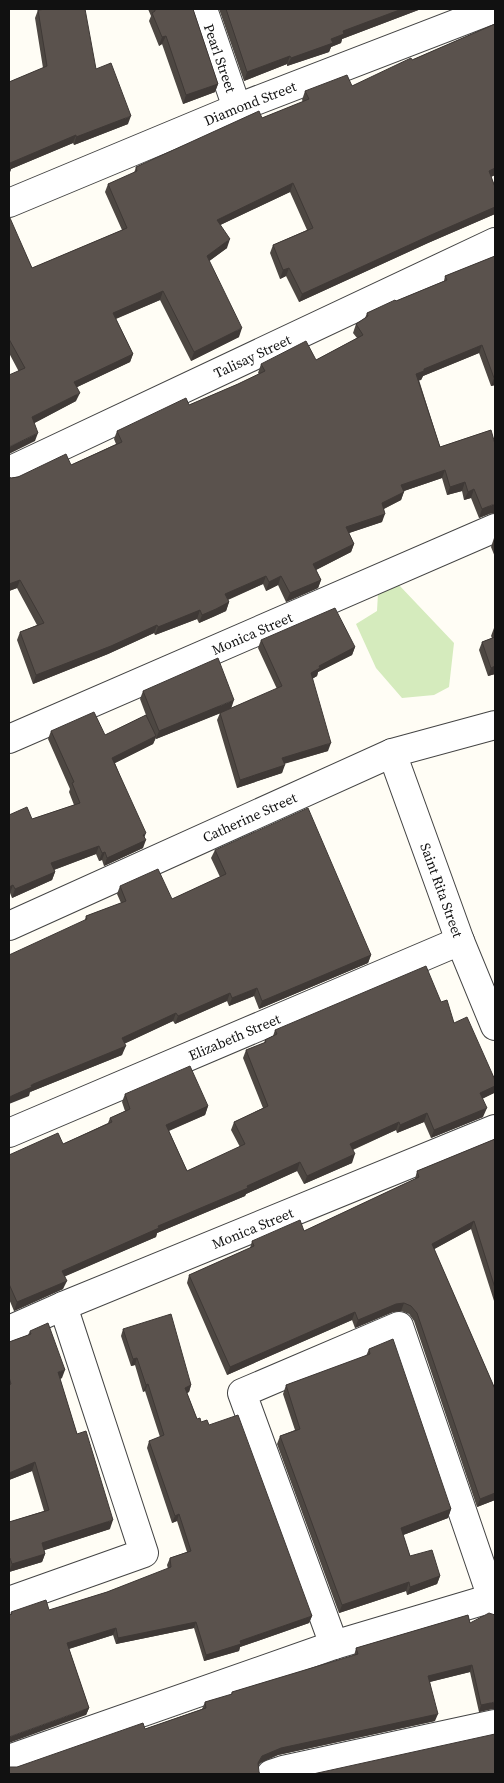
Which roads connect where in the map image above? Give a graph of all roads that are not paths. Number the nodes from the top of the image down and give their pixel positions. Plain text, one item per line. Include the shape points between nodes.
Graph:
1 (203, 9) edge
2 (494, 9) edge
3 (237, 108) junction
4 (9, 202) edge
5 (495, 242) edge
6 (9, 471) edge
7 (495, 528) edge
8 (495, 725) edge
9 (9, 739) edge
10 (392, 753) junction
11 (9, 926) edge
12 (460, 941) junction
13 (495, 1026) edge
14 (495, 1129) edge
15 (9, 1133) edge
16 (62, 1306) junction
17 (9, 1330) edge
18 (9, 1601) edge
19 (493, 1603) edge
20 (334, 1645) junction
21 (495, 1724) edge
22 (9, 1759) edge
23 (271, 1774) edge

1 - 3 street, Pearl Street
2 - 3 street, Diamond Street
3 - 4 street, Diamond Street
5 - 6 street, Talisay Street
7 - 9 street, Monica Street
8 - 10 street, Catherine Street
10 - 11 street, Catherine Street
10 - 12 street, Saint Rita Street
12 - 13 street, Saint Rita Street
12 - 15 street, Elizabeth Street
14 - 16 street, Monica Street
16 - 17 street, Monica Street
16 - 18 street via 144,1553
19 - 20 street
19 - 20 street via 399,1326 242,1393
20 - 22 street
21 - 23 street

